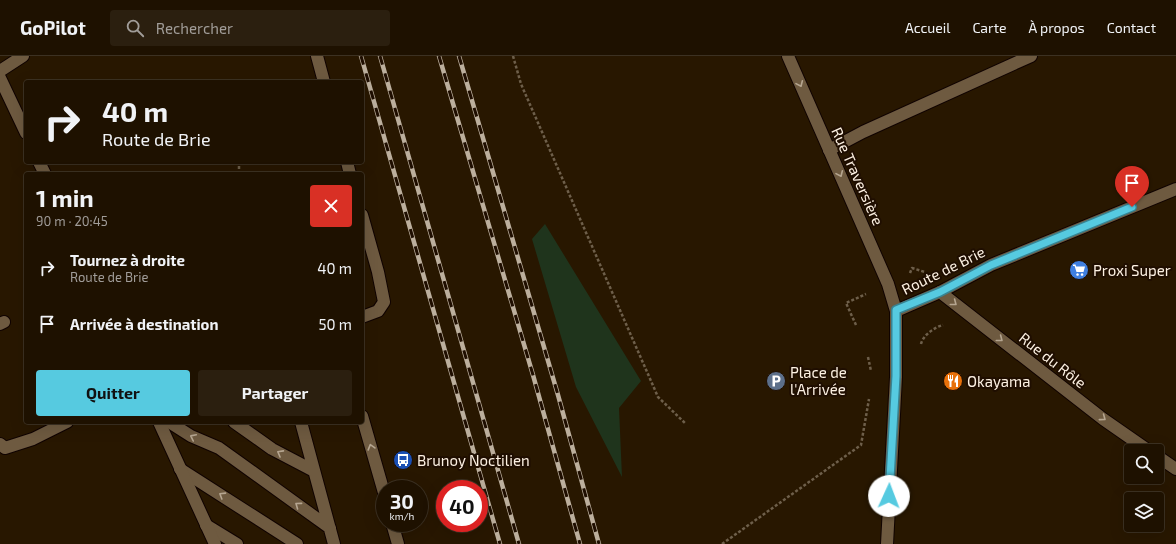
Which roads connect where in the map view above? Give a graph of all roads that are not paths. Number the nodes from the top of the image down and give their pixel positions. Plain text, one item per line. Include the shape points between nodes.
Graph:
1 (23, 56) edge
2 (317, 56) edge
3 (788, 56) edge
4 (1031, 56) edge
5 (0, 70) edge
6 (0, 78) edge
7 (323, 80) edge
8 (24, 129) edge
9 (829, 150) junction
10 (1176, 189) edge
11 (364, 222) edge
12 (940, 292) junction
13 (896, 310) junction
14 (364, 316) edge
15 (364, 423) edge
16 (63, 424) edge
17 (160, 424) edge
18 (172, 424) edge
19 (237, 424) edge
20 (302, 425) edge
21 (0, 444) edge
22 (1139, 444) edge
23 (1164, 461) edge
24 (180, 469) junction
25 (1176, 469) edge
26 (314, 471) junction
27 (380, 480) edge
28 (206, 525) junction
29 (330, 528) junction
30 (395, 532) edge
31 (215, 544) edge
32 (237, 544) edge
33 (297, 544) edge
34 (334, 544) edge
35 (398, 544) edge
36 (887, 544) edge

1 - 5 street
2 - 7 street
3 -> 9 street, Rue Traversière
4 - 9 street
6 - 8 street
9 -> 13 street, Rue Traversière via 888,284
10 - 12 street, Route de Brie via 991,265
11 - 14 street via 384,302 378,311
12 - 13 street, Route de Brie
12 -> 22 street, Rue du Rôle
13 - 36 street, Route de Brie via 896,376
27 -> 15 street
16 - 21 street via 33,439 5,448
17 - 24 street
29 -> 18 street via 219,448 191,436
26 -> 19 street via 272,448
20 - 26 street
23 - 25 street
24 - 28 street
33 -> 24 street
26 - 29 street
28 - 31 street
28 - 32 street
29 - 34 street
30 - 35 street

